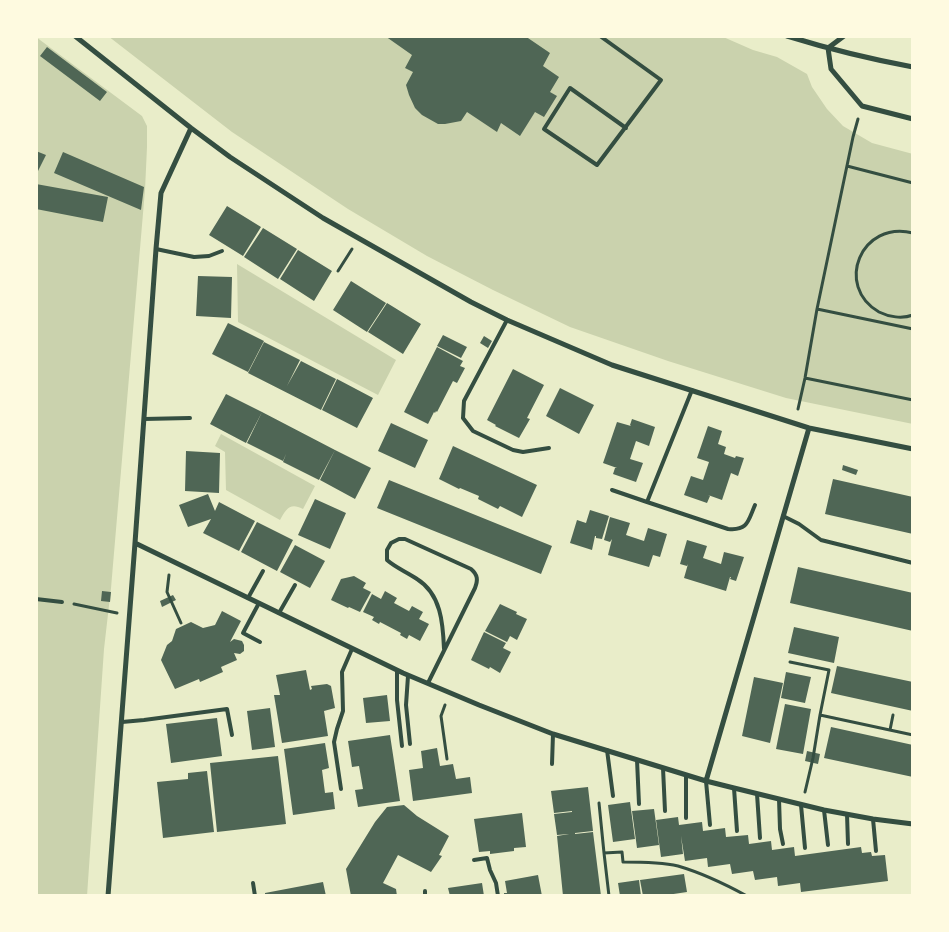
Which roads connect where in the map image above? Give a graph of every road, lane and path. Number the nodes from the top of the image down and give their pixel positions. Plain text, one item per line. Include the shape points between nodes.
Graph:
1 (75, 36) edge
2 (600, 36) edge
3 (787, 36) edge
4 (844, 36) edge
5 (828, 48) junction
6 (913, 67) edge
7 (862, 106) junction
8 (913, 119) edge
9 (191, 128) junction
10 (626, 128) junction
11 (847, 166) junction
12 (913, 183) edge
13 (913, 233) edge
14 (358, 237) junction
15 (156, 249) junction
16 (222, 251) dead end
17 (338, 271) dead end
18 (817, 309) junction
19 (913, 315) edge
20 (507, 320) junction
21 (913, 328) edge
22 (805, 378) junction
23 (692, 390) junction
24 (913, 400) edge
25 (190, 418) dead end
26 (144, 419) junction
27 (795, 423) junction
28 (808, 428) junction
29 (549, 448) dead end
30 (913, 449) edge
31 (612, 490) dead end
32 (647, 502) junction
33 (755, 505) dead end
34 (783, 516) junction
35 (135, 543) junction
36 (170, 560) junction
37 (913, 563) edge
38 (263, 571) dead end
39 (294, 585) dead end
40 (248, 598) junction
41 (36, 599) edge
42 (62, 602) joint
43 (259, 604) junction
44 (279, 613) junction
45 (130, 615) junction
46 (181, 623) dead end
47 (260, 642) dead end
48 (352, 649) junction
49 (444, 649) junction
50 (790, 662) dead end
51 (397, 671) junction
52 (408, 676) junction
53 (428, 683) junction
54 (450, 693) junction
55 (820, 715) junction
56 (894, 715) dead end
57 (122, 722) junction
58 (890, 730) junction
59 (553, 734) junction
60 (232, 735) dead end
61 (913, 735) edge
62 (410, 744) dead end
63 (402, 746) dead end
64 (607, 750) junction
65 (447, 759) dead end
66 (637, 760) junction
67 (552, 764) dead end
68 (663, 768) junction
69 (686, 775) junction
70 (706, 781) junction
71 (808, 781) dead end
72 (734, 788) junction
73 (340, 789) dead end
74 (757, 794) junction
75 (613, 796) dead end
76 (779, 799) junction
77 (599, 803) dead end
78 (639, 804) dead end
79 (801, 805) junction
80 (824, 810) junction
81 (665, 811) dead end
82 (847, 814) junction
83 (686, 818) dead end
84 (873, 819) junction
85 (710, 824) dead end
86 (913, 824) edge
87 (737, 831) dead end
88 (760, 838) dead end
89 (783, 844) dead end
90 (848, 844) dead end
91 (828, 845) dead end
92 (805, 848) dead end
93 (876, 851) dead end
94 (604, 853) junction
95 (474, 860) dead end
96 (254, 883) dead end
97 (108, 896) edge
98 (255, 896) edge
99 (498, 896) edge
100 (609, 896) edge
101 (747, 896) edge

1 - 9 street
2 - 10 lane via 661,80
3 - 5 street
4 - 5 street
5 - 6 street
5 - 7 street via 831,69
7 - 8 street
7 - 11 path
9 - 14 street via 300,203
9 - 15 street via 161,193
10 - 10 lane via 597,165 544,128 570,88
11 - 12 path
11 - 18 path
13 - 19 path via 903,230 891,232 869,243 861,252 856,277 864,300 873,308 896,318
14 - 17 path
14 - 20 street
15 - 16 lane via 194,257
15 - 26 street
18 - 21 path
18 - 22 path
20 - 23 street via 612,365
20 - 29 lane via 464,401 463,418 473,431 513,450 523,452
22 - 24 path
22 - 27 path
23 - 27 street
23 - 32 lane
25 - 26 lane
26 - 35 street
27 - 28 street
28 - 30 street
28 - 34 street
31 - 32 lane
32 - 33 lane via 737,530 747,524
34 - 37 lane via 821,540
34 - 70 street
35 - 36 street
35 - 45 street
36 - 40 street
36 - 46 path via 167,592
38 - 40 lane
39 - 44 lane
40 - 43 street
41 - 42 lane
42 - 45 path
43 - 44 street
43 - 47 lane via 243,633
44 - 48 street
45 - 57 street
48 - 51 street
48 - 73 lane via 342,672 344,711 334,742
49 - 49 lane via 475,588 475,573 405,539 394,541 388,546 387,560 428,587 438,604 443,623
49 - 53 lane
50 - 55 path via 829,670
51 - 52 street
51 - 63 lane
52 - 53 street
52 - 62 lane via 406,706
53 - 54 street
54 - 59 street
54 - 65 path via 441,716
55 - 58 path
55 - 71 path
56 - 58 path
57 - 60 lane via 227,709
57 - 97 street
58 - 61 path
59 - 64 street
59 - 67 lane
64 - 66 street
64 - 75 lane
66 - 68 street
66 - 78 lane
68 - 69 street
68 - 81 lane
69 - 70 street
69 - 83 lane
70 - 72 street
70 - 85 lane
72 - 74 street
72 - 87 lane
74 - 76 street
74 - 88 lane
76 - 79 street
76 - 89 lane
77 - 94 path
79 - 80 street
79 - 92 lane
80 - 82 street
80 - 91 lane
82 - 84 street
82 - 90 lane
84 - 86 street
84 - 93 lane
94 - 100 path
94 - 101 path via 622,852 623,862 678,866 701,873
95 - 99 lane via 487,858
96 - 98 lane

